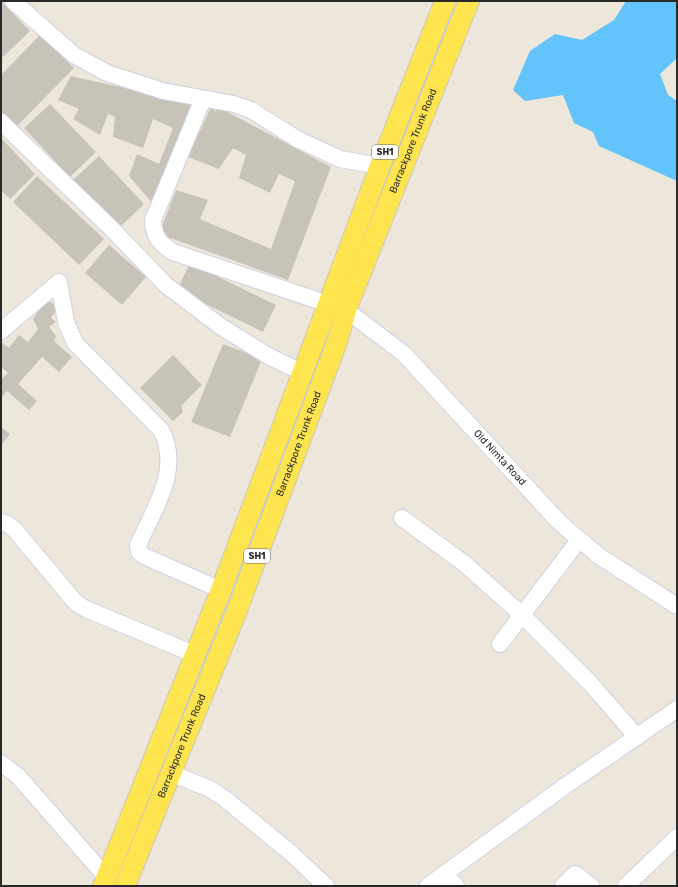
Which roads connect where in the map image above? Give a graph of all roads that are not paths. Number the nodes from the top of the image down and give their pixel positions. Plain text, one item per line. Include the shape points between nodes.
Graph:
1 (13, 1) edge
2 (445, 1) edge
3 (469, 1) edge
4 (203, 99) junction
5 (1, 122) edge
6 (380, 166) junction
7 (337, 307) junction
8 (1, 331) edge
9 (304, 372) junction
10 (402, 518) dead end
11 (1, 522) edge
12 (579, 540) junction
13 (221, 590) junction
14 (677, 606) edge
15 (522, 615) junction
16 (500, 644) dead end
17 (194, 654) junction
18 (677, 709) edge
19 (636, 737) junction
20 (1, 763) edge
21 (171, 772) junction
22 (677, 837) edge
23 (444, 874) junction
24 (105, 882) edge
25 (125, 886) edge
26 (326, 886) edge
27 (428, 886) edge
28 (456, 886) edge
29 (563, 886) edge
30 (591, 886) edge
31 (626, 886) edge

1 - 4 street via 74,55 108,73 163,91
2 - 6 main road, Barrackpore Trunk Road / SH1
3 - 7 main road, Barrackpore Trunk Road / SH1
4 - 6 street via 234,104 251,110 297,139 340,158
4 - 7 street, Old Nimta Road via 153,220 154,233 160,244 173,252
5 - 9 street via 166,285 220,326 270,356
6 - 7 main road, Barrackpore Trunk Road / SH1
7 - 9 main road, Barrackpore Trunk Road / SH1
7 - 12 street, Old Nimta Road via 404,354 560,523
7 - 21 main road, Barrackpore Trunk Road / SH1 via 337,342 236,613
8 - 13 street via 59,282 66,322 75,343 161,430 167,444 169,471 138,545 139,552
9 - 13 main road, Barrackpore Trunk Road / SH1
10 - 15 street via 465,564
11 - 17 street via 15,530 76,603
12 - 14 street, Old Nimta Road via 599,556
12 - 15 street
13 - 17 main road, Barrackpore Trunk Road / SH1
15 - 16 street
15 - 19 street via 590,684
17 - 24 main road, Barrackpore Trunk Road / SH1
18 - 19 street
19 - 23 street
20 - 24 street via 18,776
21 - 25 main road, Barrackpore Trunk Road / SH1
21 - 26 street via 224,798 292,854
22 - 31 street
23 - 27 street
23 - 28 street
29 - 30 street via 575,874

